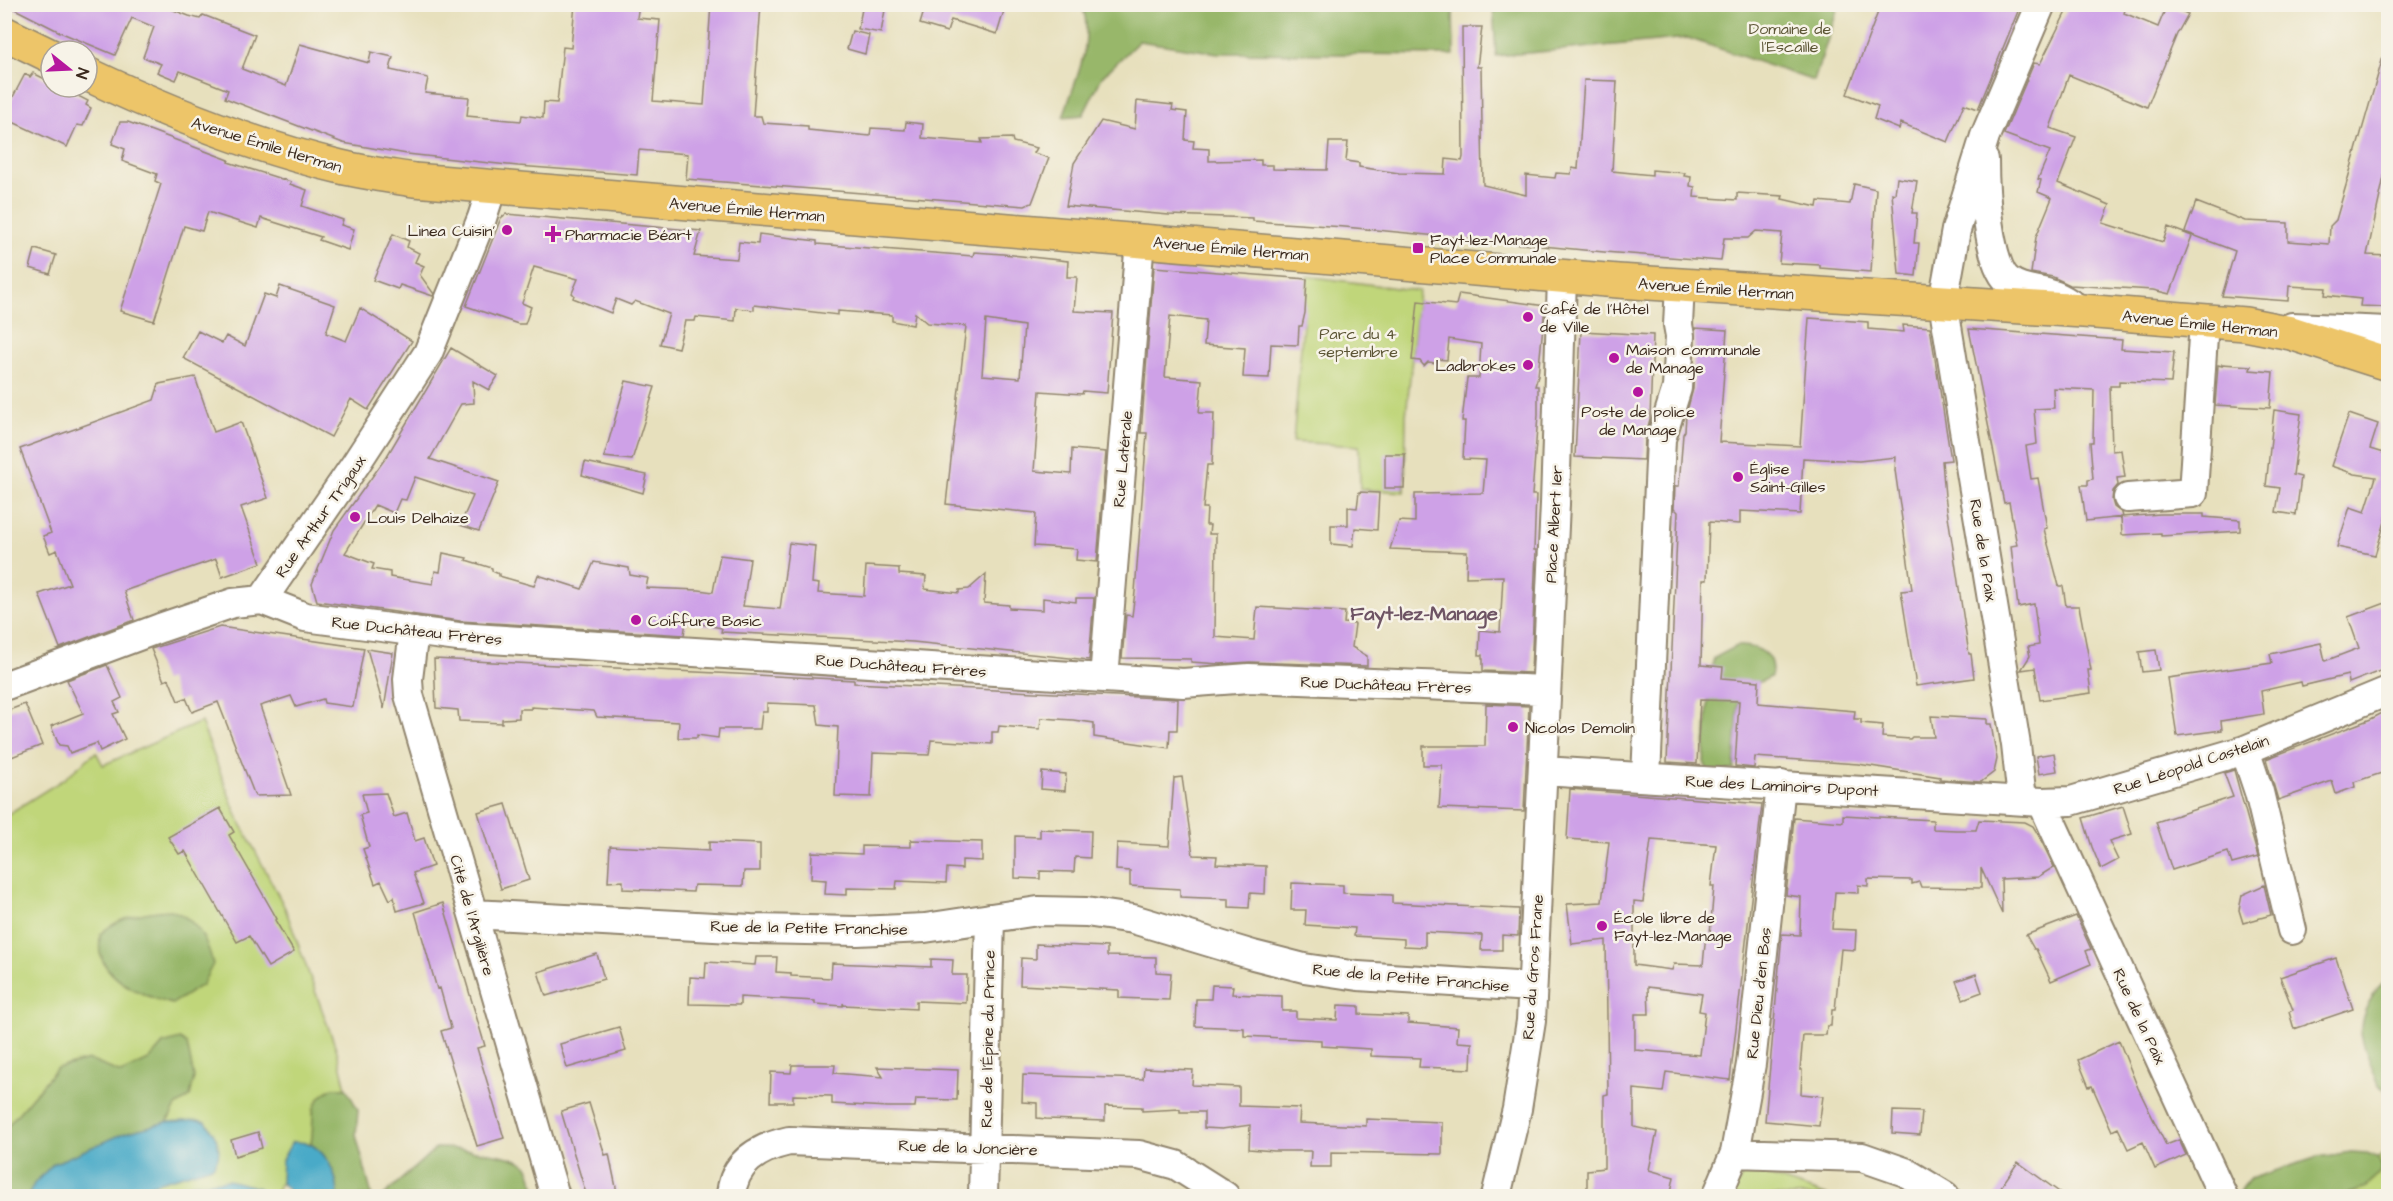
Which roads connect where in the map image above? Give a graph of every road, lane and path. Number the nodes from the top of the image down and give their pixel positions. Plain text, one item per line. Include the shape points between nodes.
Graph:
1 (2041, 4) edge
2 (4, 33) edge
3 (39, 50) edge
4 (99, 79) edge
5 (1985, 136) junction
6 (492, 187) junction
7 (1140, 240) junction
8 (1562, 277) junction
9 (1680, 285) junction
10 (1943, 302) junction
11 (2084, 311) junction
12 (2204, 321) junction
13 (2384, 353) edge
14 (2128, 498) dead end
15 (262, 600) junction
16 (414, 631) junction
17 (1104, 678) junction
18 (4, 686) edge
19 (1545, 690) junction
20 (2388, 691) edge
21 (2245, 750) junction
22 (1543, 771) junction
23 (1646, 777) junction
24 (1780, 785) junction
25 (2032, 801) junction
26 (473, 914) junction
27 (990, 918) junction
28 (2292, 930) dead end
29 (1532, 987) junction
30 (984, 1147) junction
31 (1735, 1154) junction
32 (555, 1197) edge
33 (731, 1197) edge
34 (983, 1197) edge
35 (1225, 1197) edge
36 (1496, 1197) edge
37 (1717, 1197) edge
38 (1945, 1197) edge
39 (2223, 1197) edge

1 - 5 street, Rue de la Paix
2 - 3 main road
4 - 6 main road, Avenue Émile Herman via 197,123 266,147 414,180
5 - 10 street, Rue de la Paix via 1956,230
5 - 11 street via 1984,187 2001,274 2023,289 2054,295
6 - 7 main road, Avenue Émile Herman
6 - 15 street, Rue Arthur Trigaux via 428,353
7 - 8 main road, Avenue Émile Herman
7 - 17 street, Rue Latérale
8 - 9 main road, Avenue Émile Herman
8 - 19 street, Place Albert Ier
9 - 10 main road, Avenue Émile Herman
9 - 23 street via 1677,388 1661,440
10 - 11 main road, Avenue Émile Herman
10 - 25 street, Rue de la Paix via 2014,734
11 - 12 main road, Avenue Émile Herman
12 - 13 main road, Avenue Émile Herman via 2245,324
12 - 14 street via 2193,493
15 - 16 street, Rue Duchâteau Frères via 305,617
15 - 18 street via 233,603
16 - 17 street, Rue Duchâteau Frères
16 - 26 street, Cité de l'Argilière via 409,695
17 - 19 street, Rue Duchâteau Frères via 1183,683 1249,678
19 - 22 street, Place Albert Ier
20 - 21 street, Rue Léopold Castelain
21 - 25 street, Rue Léopold Castelain via 2071,801
21 - 28 street
22 - 23 street, Rue des Laminoirs Dupont
22 - 29 street, Rue du Gros Frane
23 - 24 street, Rue des Laminoirs Dupont
24 - 25 street, Rue des Laminoirs Dupont
24 - 31 street, Rue Dieu d'en Bas via 1751,1064
25 - 39 street, Rue de la Paix
26 - 27 street, Rue de la Petite Franchise via 751,929 857,930 925,928
26 - 32 street, Cité de l'Argilière
27 - 29 street, Rue de la Petite Franchise via 1038,911 1086,912 1133,919 1304,968 1358,976
27 - 30 street, Rue de l'Épine du Prince
29 - 36 street, Rue du Gros Frane via 1531,1021 1517,1109
30 - 33 street, Rue de la Joncière via 789,1141 758,1150 744,1162 734,1178
30 - 34 street, Rue de l'Épine du Prince
30 - 35 street, Rue de la Joncière via 1139,1155 1176,1165
31 - 37 street, Rue Dieu d'en Bas
31 - 38 street via 1862,1157 1905,1172

